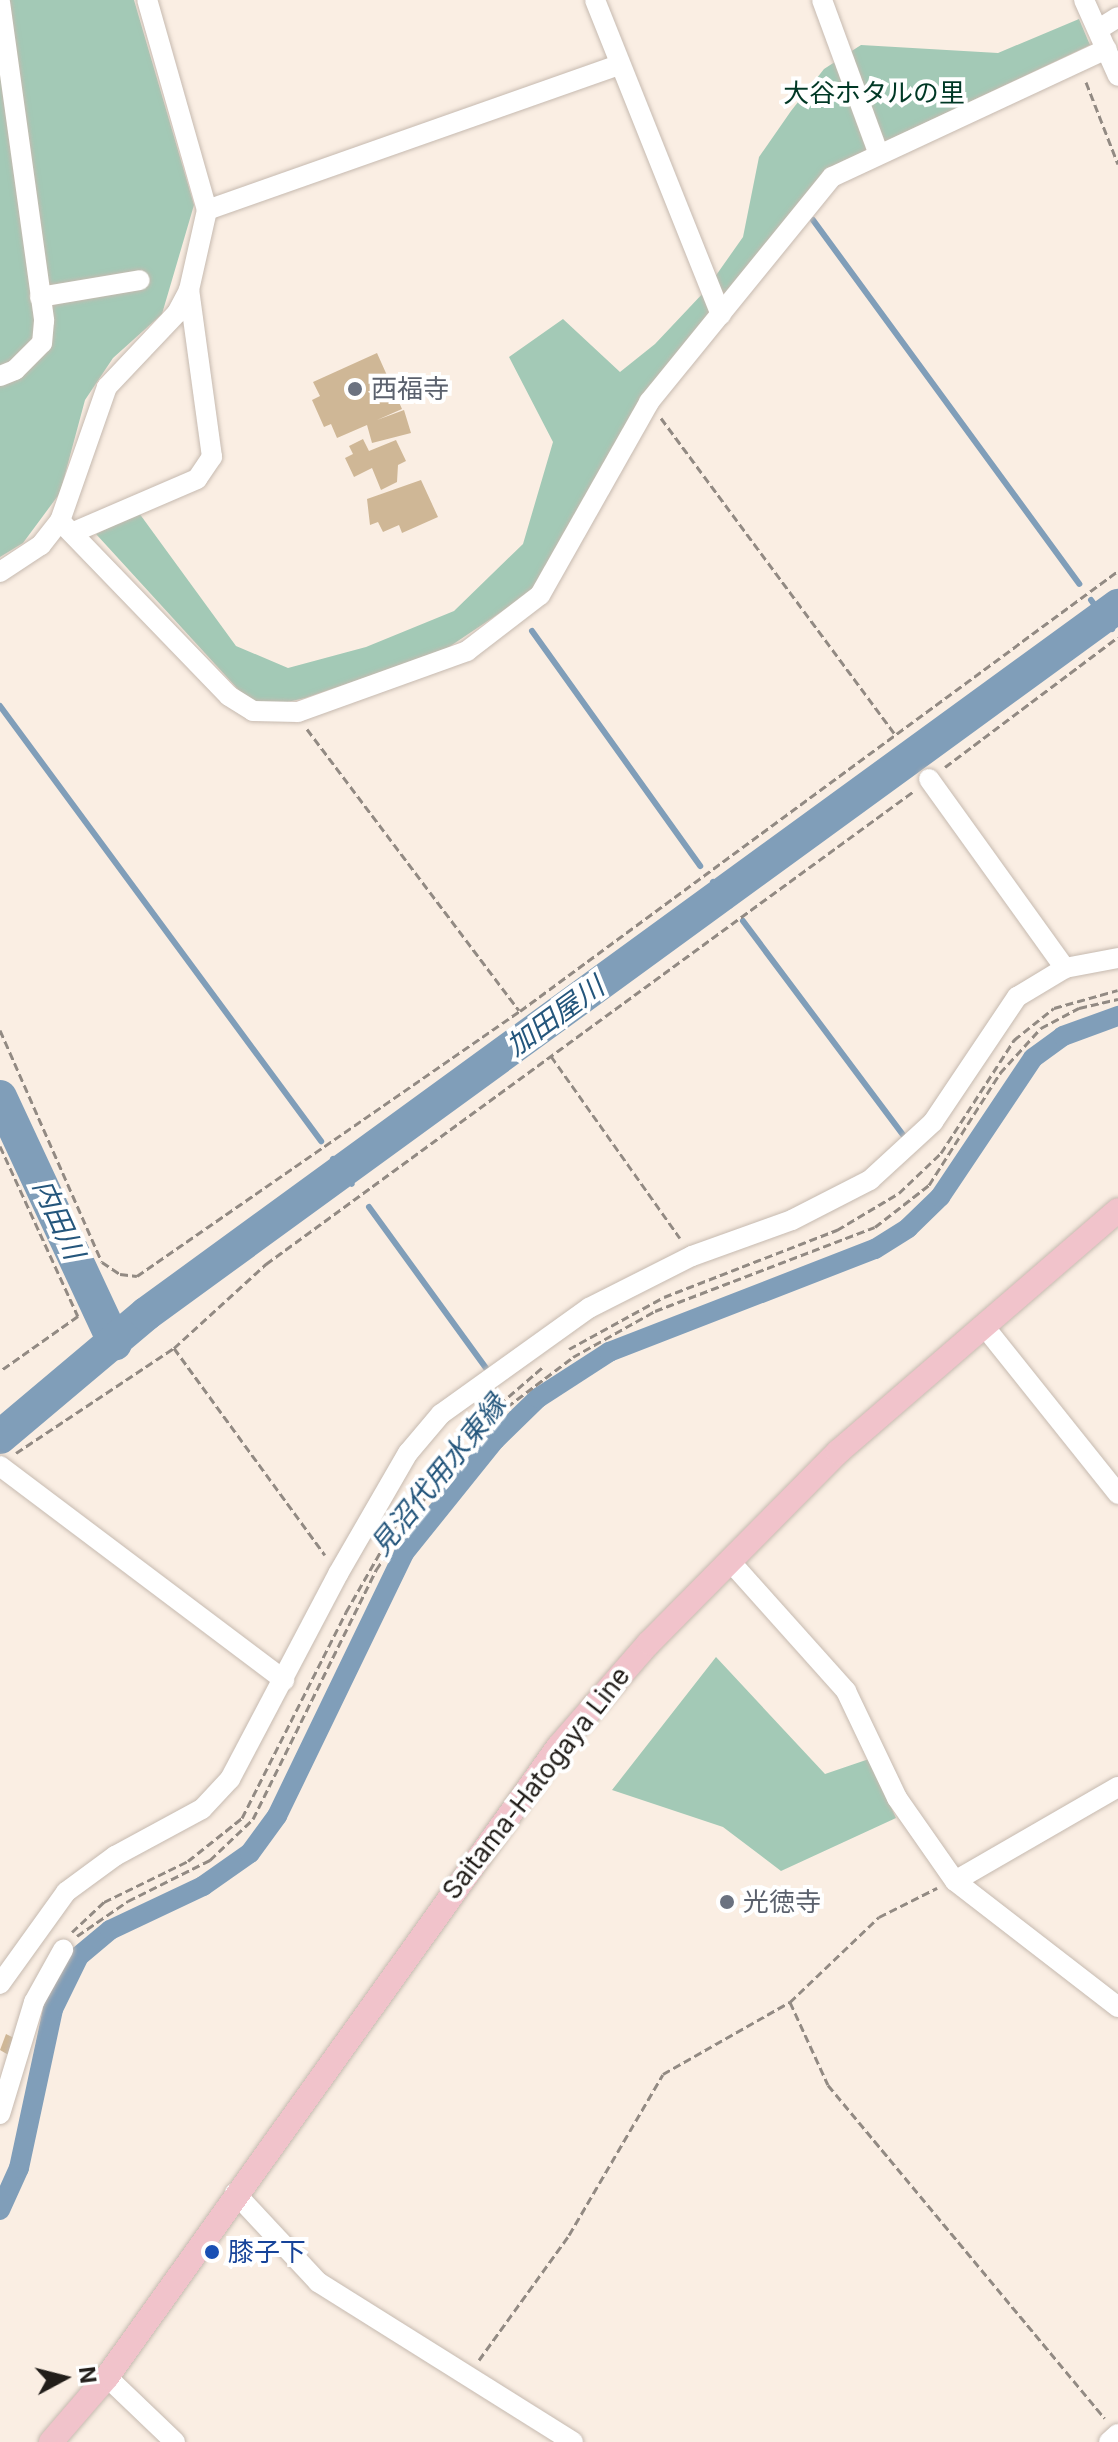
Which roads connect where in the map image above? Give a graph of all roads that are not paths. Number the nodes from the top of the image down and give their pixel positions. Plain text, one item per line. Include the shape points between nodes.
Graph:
1 (147, 0) edge
2 (595, 0) edge
3 (822, 0) edge
4 (1084, 0) edge
5 (0, 2) edge
6 (1118, 17) edge
7 (1099, 29) junction
8 (1107, 49) junction
9 (616, 66) junction
10 (1118, 76) edge
11 (878, 152) junction
12 (207, 210) junction
13 (140, 280) dead end
14 (189, 290) junction
15 (40, 297) junction
16 (721, 315) junction
17 (0, 376) edge
18 (67, 526) junction
19 (0, 572) edge
20 (929, 779) road end
21 (1118, 958) edge
22 (1065, 968) junction
23 (1118, 1210) edge
24 (984, 1326) junction
25 (6, 1461) edge
26 (1118, 1494) edge
27 (729, 1560) junction
28 (284, 1680) junction
29 (1118, 1787) edge
30 (955, 1881) junction
31 (63, 1950) road end
32 (0, 1984) edge
33 (1118, 2007) edge
34 (0, 2114) edge
35 (235, 2193) junction
36 (107, 2377) junction
37 (51, 2442) edge
38 (175, 2442) edge
39 (573, 2442) edge

1 - 12 street
2 - 9 street
3 - 11 street
4 - 7 street
5 - 15 street
6 - 7 street
7 - 8 street
8 - 10 street
8 - 11 street
9 - 12 street
9 - 16 street
11 - 16 street via 832,177
12 - 14 street
13 - 15 street
14 - 18 street via 177,313 107,387
14 - 18 street via 212,457 197,479
15 - 17 street via 42,343 15,370
16 - 18 street via 649,402 534,603 467,651 298,712 253,711 229,696
18 - 19 street
20 - 22 street
21 - 22 street
22 - 28 street via 1007,1008 950,1098 892,1165 840,1198 692,1256 589,1308 441,1414 408,1453
23 - 24 main road, Saitama-Hatogaya Line
24 - 26 street
24 - 27 main road, Saitama-Hatogaya Line via 838,1452
25 - 28 street
27 - 30 street via 846,1691 897,1798
27 - 35 main road, Saitama-Hatogaya Line via 559,1746
28 - 32 street via 243,1760 216,1797 66,1892
29 - 30 street
30 - 33 street
31 - 34 street via 34,2002
35 - 36 main road, Saitama-Hatogaya Line
35 - 39 street via 318,2282
36 - 37 main road, Saitama-Hatogaya Line
36 - 38 street

